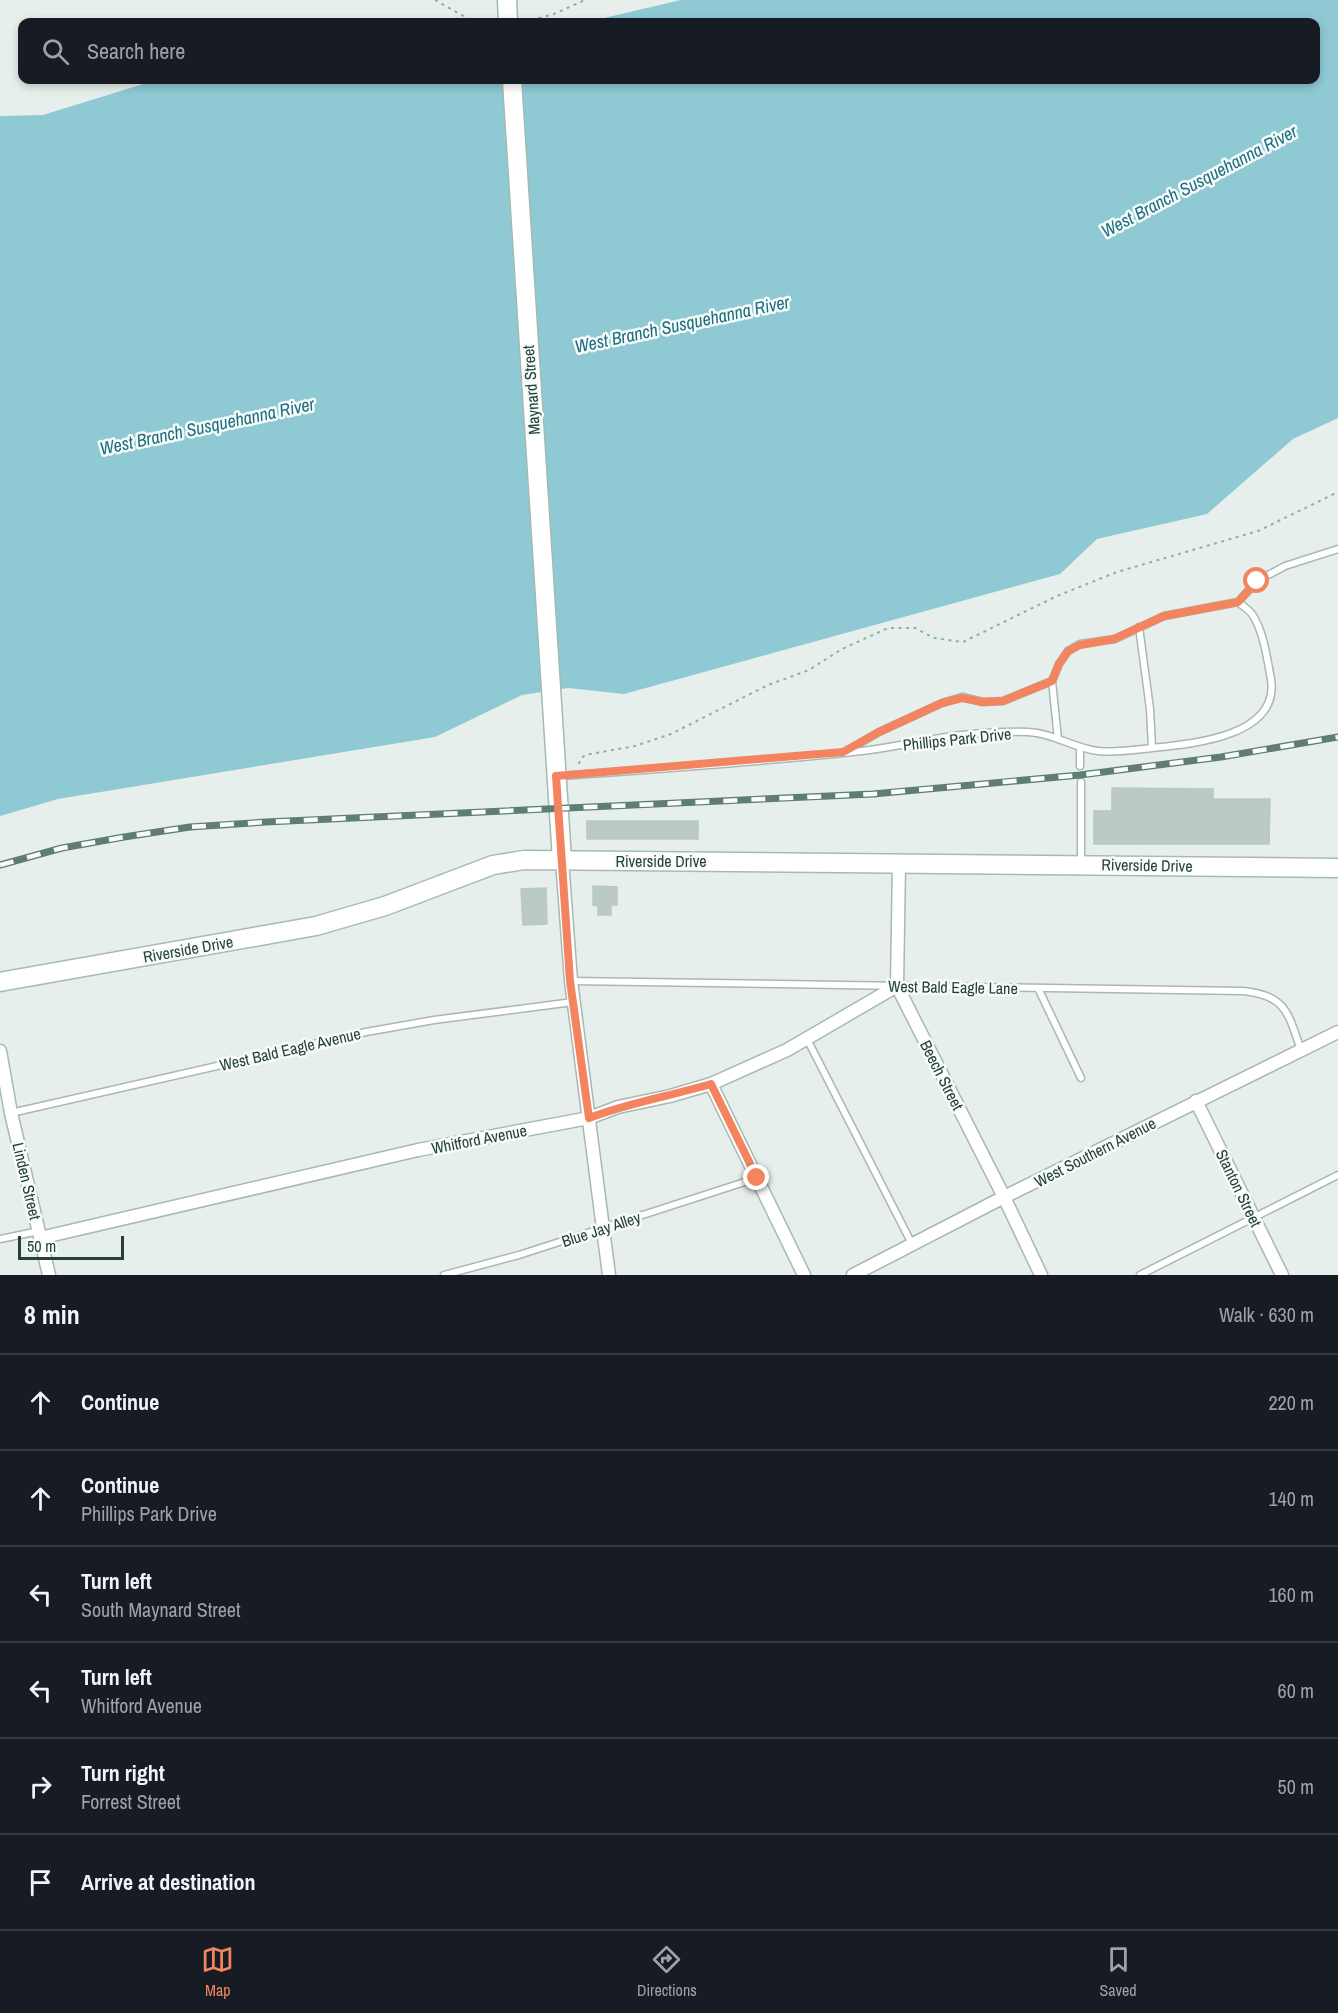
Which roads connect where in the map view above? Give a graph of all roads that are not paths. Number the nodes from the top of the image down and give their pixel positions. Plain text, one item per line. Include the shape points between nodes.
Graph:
1 (512, 84) edge
2 (1338, 549) edge
3 (1238, 602) junction
4 (1139, 627) junction
5 (1052, 681) junction
6 (1058, 739) junction
7 (1080, 748) junction
8 (1152, 748) junction
9 (843, 752) junction
10 (1080, 766) dead end
11 (556, 776) junction
12 (1081, 782) dead end
13 (562, 860) junction
14 (898, 863) junction
15 (1081, 864) junction
16 (1338, 868) edge
17 (570, 981) junction
18 (0, 982) edge
19 (897, 986) junction
20 (1038, 988) junction
21 (573, 1002) junction
22 (1338, 1032) edge
23 (807, 1039) junction
24 (1301, 1050) junction
25 (0, 1051) edge
26 (1081, 1078) dead end
27 (711, 1084) junction
28 (1196, 1101) junction
29 (6, 1106) edge
30 (589, 1118) junction
31 (1338, 1175) edge
32 (757, 1178) junction
33 (1004, 1197) junction
34 (1253, 1217) junction
35 (602, 1229) junction
36 (39, 1234) junction
37 (0, 1239) edge
38 (912, 1245) junction
39 (49, 1275) edge
40 (444, 1275) edge
41 (609, 1275) edge
42 (804, 1275) edge
43 (853, 1275) edge
44 (1041, 1275) edge
45 (1140, 1275) edge
46 (1282, 1275) edge

1 - 11 main road, Maynard Street
2 - 3 lane via 1285,566 1257,581
3 - 4 lane via 1164,616
3 - 8 lane, Phillips Park Drive via 1252,615 1268,660 1272,687 1267,706 1246,726 1223,736
4 - 5 lane via 1114,639 1068,651
4 - 8 lane
5 - 6 lane
5 - 9 lane via 1003,701 962,698 942,703
6 - 7 lane, Phillips Park Drive
6 - 9 lane, Phillips Park Drive via 1029,732 961,735
7 - 8 lane, Phillips Park Drive
7 - 10 lane
9 - 11 lane, Phillips Park Drive
11 - 13 main road, Maynard Street
12 - 15 lane
13 - 14 main road, Riverside Drive
13 - 17 street
13 - 18 main road, Riverside Drive via 493,865 385,906 316,926
14 - 15 main road, Riverside Drive
14 - 19 street, Beech Street
15 - 16 main road, Riverside Drive
17 - 19 lane, West Bald Eagle Lane
17 - 21 street
19 - 20 lane, West Bald Eagle Lane
19 - 23 street, Whitford Avenue
19 - 33 street, Beech Street
20 - 24 lane, West Bald Eagle Lane via 1261,993 1281,1005
20 - 26 lane
21 - 29 lane, West Bald Eagle Avenue via 366,1032
21 - 30 street
22 - 24 street, West Southern Avenue
23 - 27 street, Whitford Avenue
23 - 38 lane
24 - 28 street, West Southern Avenue
25 - 29 street, Linden Street
27 - 30 street, Whitford Avenue
27 - 32 street
28 - 33 street, West Southern Avenue
28 - 34 street, Stanton Street
29 - 36 street, Linden Street
30 - 35 street
30 - 36 street, Whitford Avenue via 418,1150
31 - 34 lane
32 - 35 lane, Blue Jay Alley
32 - 42 street
33 - 38 street, West Southern Avenue
33 - 44 street, Beech Street
34 - 45 lane
34 - 46 street, Stanton Street
35 - 40 lane, Blue Jay Alley
35 - 41 street
36 - 37 lane
36 - 39 street, Linden Street
38 - 43 street, West Southern Avenue

